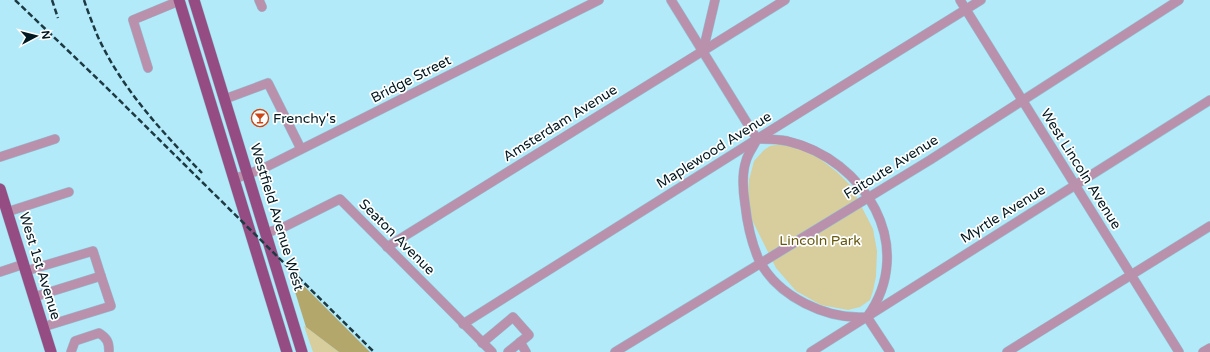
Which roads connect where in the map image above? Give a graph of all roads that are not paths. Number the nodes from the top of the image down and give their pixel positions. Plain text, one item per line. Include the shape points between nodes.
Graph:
1 (194, 0) edge
2 (599, 0) edge
3 (671, 0) edge
4 (715, 0) edge
5 (785, 0) edge
6 (960, 0) edge
7 (980, 0) edge
8 (1179, 0) edge
9 (179, 1) edge
10 (966, 9) junction
11 (703, 51) junction
12 (148, 68) dead end
13 (225, 98) junction
14 (1022, 100) junction
15 (1210, 100) edge
16 (55, 139) dead end
17 (757, 139) junction
18 (301, 149) junction
19 (0, 157) edge
20 (248, 175) junction
21 (234, 180) junction
22 (1075, 185) junction
23 (0, 189) edge
24 (69, 192) dead end
25 (868, 198) junction
26 (7, 212) junction
27 (1210, 226) edge
28 (266, 233) junction
29 (387, 247) junction
30 (762, 263) junction
31 (25, 268) junction
32 (0, 272) edge
33 (1131, 275) junction
34 (101, 276) junction
35 (34, 297) junction
36 (867, 316) junction
37 (464, 324) junction
38 (43, 327) junction
39 (482, 342) junction
40 (520, 342) junction
41 (1210, 348) edge
42 (109, 351) dead end
43 (51, 352) edge
44 (71, 352) edge
45 (287, 352) edge
46 (302, 352) edge
47 (492, 352) edge
48 (508, 352) edge
49 (526, 352) edge
50 (615, 352) edge
51 (811, 352) edge
52 (890, 352) edge
53 (1007, 352) edge
54 (1179, 352) edge
55 (1203, 352) edge

1 - 13 main road, Westfield Avenue West
2 - 18 street, Bridge Street
3 - 11 street
4 - 11 street
5 - 11 street, Amsterdam Avenue
6 - 10 street, West Lincoln Avenue
7 - 10 street, Maplewood Avenue
8 - 14 street, Faitoute Avenue
9 - 12 street via 132,20
9 - 21 main road
10 - 14 street, West Lincoln Avenue
10 - 17 street, Maplewood Avenue
11 - 17 street
11 - 29 street, Amsterdam Avenue
13 - 18 street via 268,83
13 - 20 main road, Westfield Avenue West
14 - 22 street, West Lincoln Avenue
14 - 25 street, Faitoute Avenue
15 - 22 street, Myrtle Avenue
16 - 19 street
17 - 25 street via 788,142 815,152 840,167
17 - 30 street via 746,161 744,196 750,232
17 - 37 street, Maplewood Avenue
18 - 20 street, Bridge Street
20 - 21 street, Bridge Street
20 - 28 main road, Westfield Avenue West
21 - 45 main road
22 - 33 street, West Lincoln Avenue
22 - 36 street, Myrtle Avenue
23 - 26 main road, West 1st Avenue
24 - 26 street
25 - 30 street, Faitoute Avenue
25 - 36 street via 876,208 884,227 888,258 883,288
26 - 31 main road, West 1st Avenue
27 - 33 street
28 - 29 street, Seaton Avenue via 284,227 340,199
28 - 46 main road, Westfield Avenue West
29 - 37 street, Seaton Avenue
30 - 36 street via 776,281 806,304 842,316
30 - 50 street, Faitoute Avenue
31 - 32 street
31 - 34 street via 93,252
31 - 35 main road, West 1st Avenue
33 - 53 street
33 - 54 street, West Lincoln Avenue
34 - 35 street
34 - 38 street via 111,306
35 - 38 main road, West 1st Avenue
36 - 51 street, Myrtle Avenue
36 - 52 street
37 - 39 street, Seaton Avenue
38 - 43 main road, West 1st Avenue
39 - 40 street via 513,317 529,335
39 - 47 street, Seaton Avenue
40 - 48 street
40 - 49 street
41 - 55 street
42 - 44 street via 106,337 99,333 76,341

